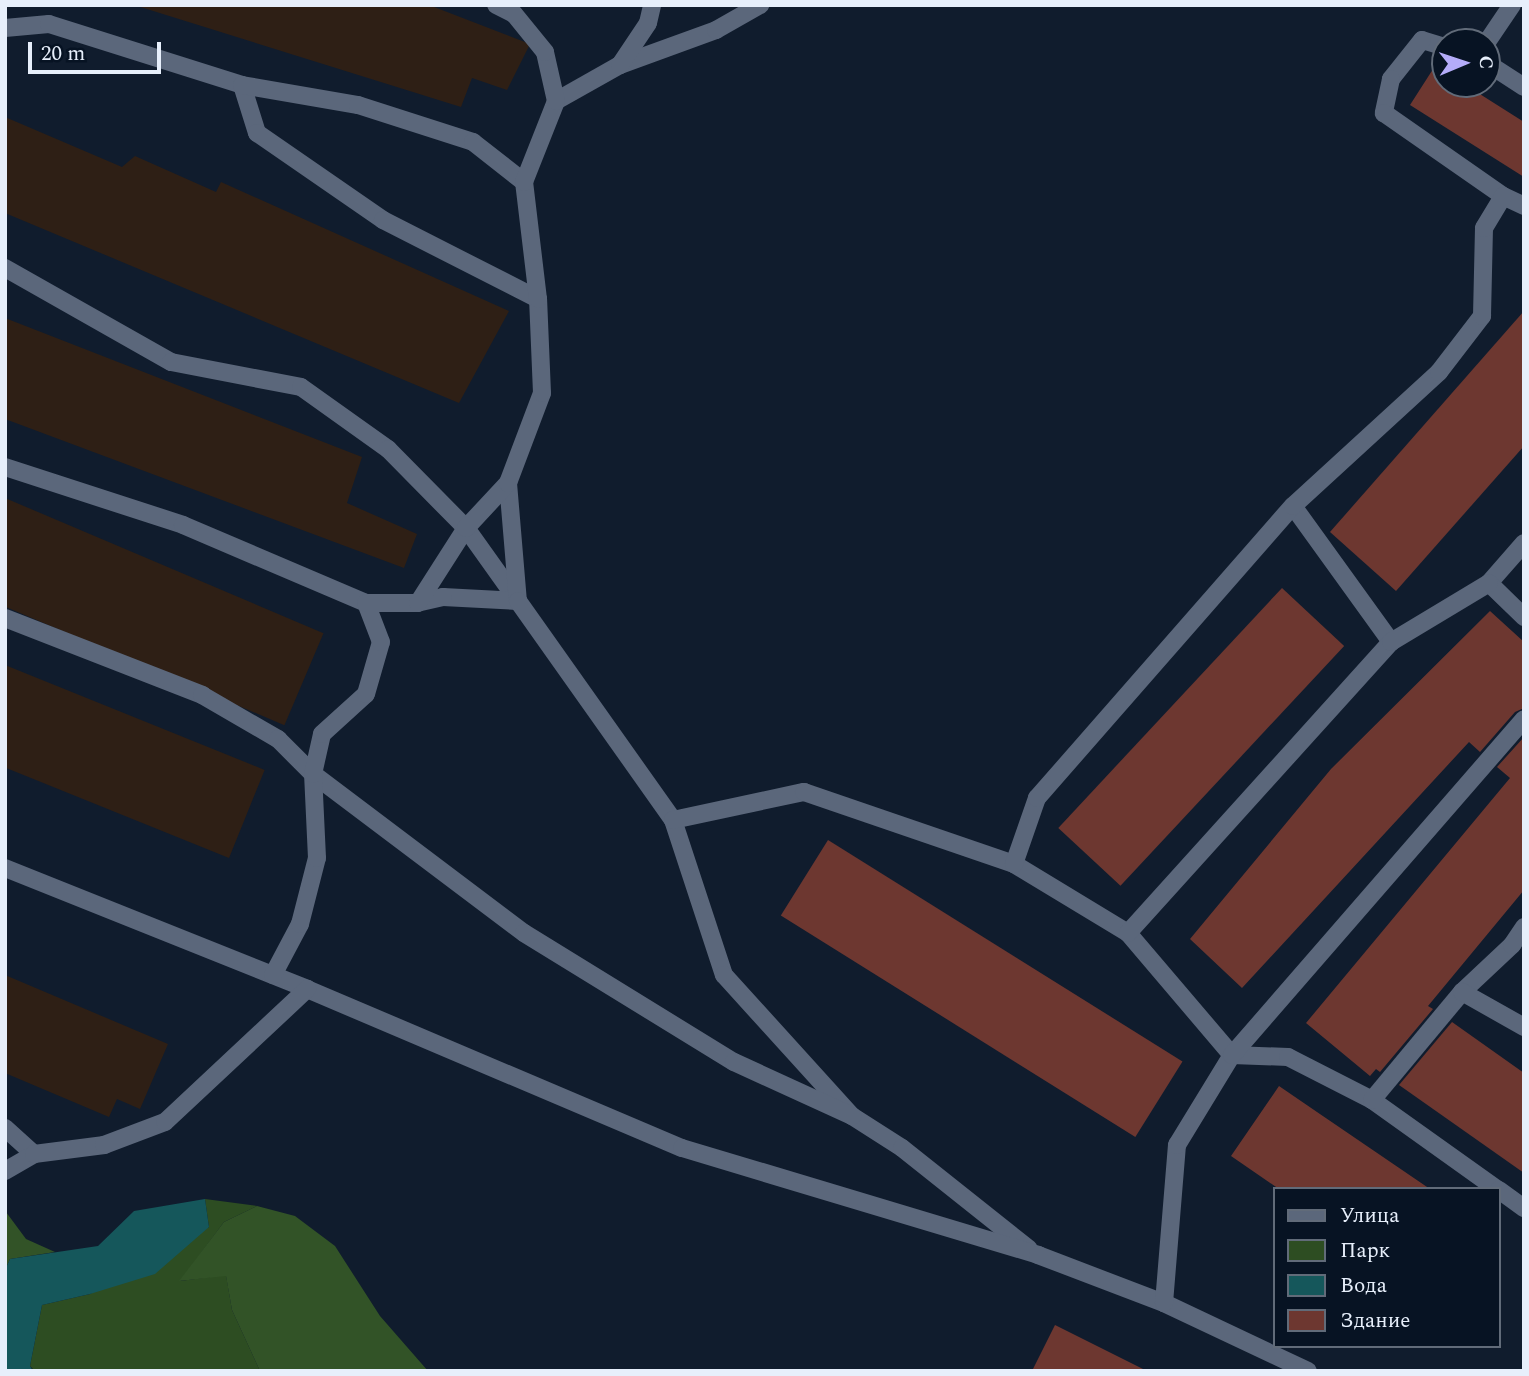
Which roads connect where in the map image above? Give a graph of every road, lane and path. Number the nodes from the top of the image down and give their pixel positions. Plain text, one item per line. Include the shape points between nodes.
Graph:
1 (496, 5) edge
2 (652, 5) edge
3 (760, 5) edge
4 (1512, 5) edge
5 (5, 28) edge
6 (1496, 28) edge
7 (1431, 43) edge
8 (620, 65) junction
9 (1501, 72) edge
10 (242, 85) junction
11 (1524, 87) edge
12 (556, 101) junction
13 (524, 182) junction
14 (1503, 196) junction
15 (1524, 206) edge
16 (5, 268) edge
17 (538, 299) junction
18 (5, 467) edge
19 (508, 483) junction
20 (1293, 506) junction
21 (466, 528) junction
22 (1524, 543) edge
23 (1489, 583) junction
24 (518, 601) junction
25 (366, 603) junction
26 (418, 603) junction
27 (1524, 617) edge
28 (5, 618) edge
29 (1391, 642) junction
30 (1524, 719) edge
31 (313, 774) junction
32 (673, 820) junction
33 (1014, 864) junction
34 (5, 868) edge
35 (1524, 927) edge
36 (1128, 933) junction
37 (273, 975) junction
38 (307, 989) junction
39 (1462, 992) junction
40 (1524, 1027) edge
41 (1232, 1055) junction
42 (1372, 1100) junction
43 (852, 1116) junction
44 (5, 1128) edge
45 (34, 1154) junction
46 (5, 1171) edge
47 (1494, 1187) edge
48 (1501, 1192) edge
49 (1524, 1208) edge
50 (1038, 1255) junction
51 (1164, 1303) junction
52 (1308, 1371) edge

1 - 12 street via 514,14 545,52
2 - 8 street via 648,23
3 - 8 street via 716,30
4 - 6 street
5 - 10 street via 49,24
7 - 14 street via 1422,40 1391,79 1384,113
8 - 12 street
9 - 11 street
10 - 13 street via 358,105 473,142
10 - 17 street via 257,134 383,220
12 - 13 street
13 - 17 street
14 - 15 street
14 - 20 street via 1484,228 1482,316 1439,372
16 - 21 street via 171,362 301,387 388,449
17 - 19 street via 542,393
18 - 25 street via 183,525
19 - 21 street
19 - 24 street
20 - 29 street
20 - 33 street via 1037,798
21 - 24 street
21 - 26 street
22 - 23 street
23 - 27 street
23 - 29 street
24 - 26 street via 443,597
24 - 32 street
25 - 26 street
25 - 31 street via 381,642 366,694 322,734
28 - 31 street via 202,695 278,740
29 - 36 street
30 - 41 street
31 - 37 street via 317,858 300,923
31 - 43 street via 524,933 734,1062
32 - 33 street via 804,792
32 - 43 street via 724,975
33 - 36 street
34 - 37 street
35 - 39 street
36 - 41 street
37 - 38 street
38 - 45 street via 165,1122 104,1145
38 - 50 street via 682,1148
39 - 40 street
39 - 42 street
41 - 42 street via 1287,1057
41 - 51 street via 1177,1145
42 - 47 street
43 - 50 street via 902,1148
44 - 45 street
45 - 46 street
48 - 49 street
50 - 51 street
51 - 52 street

